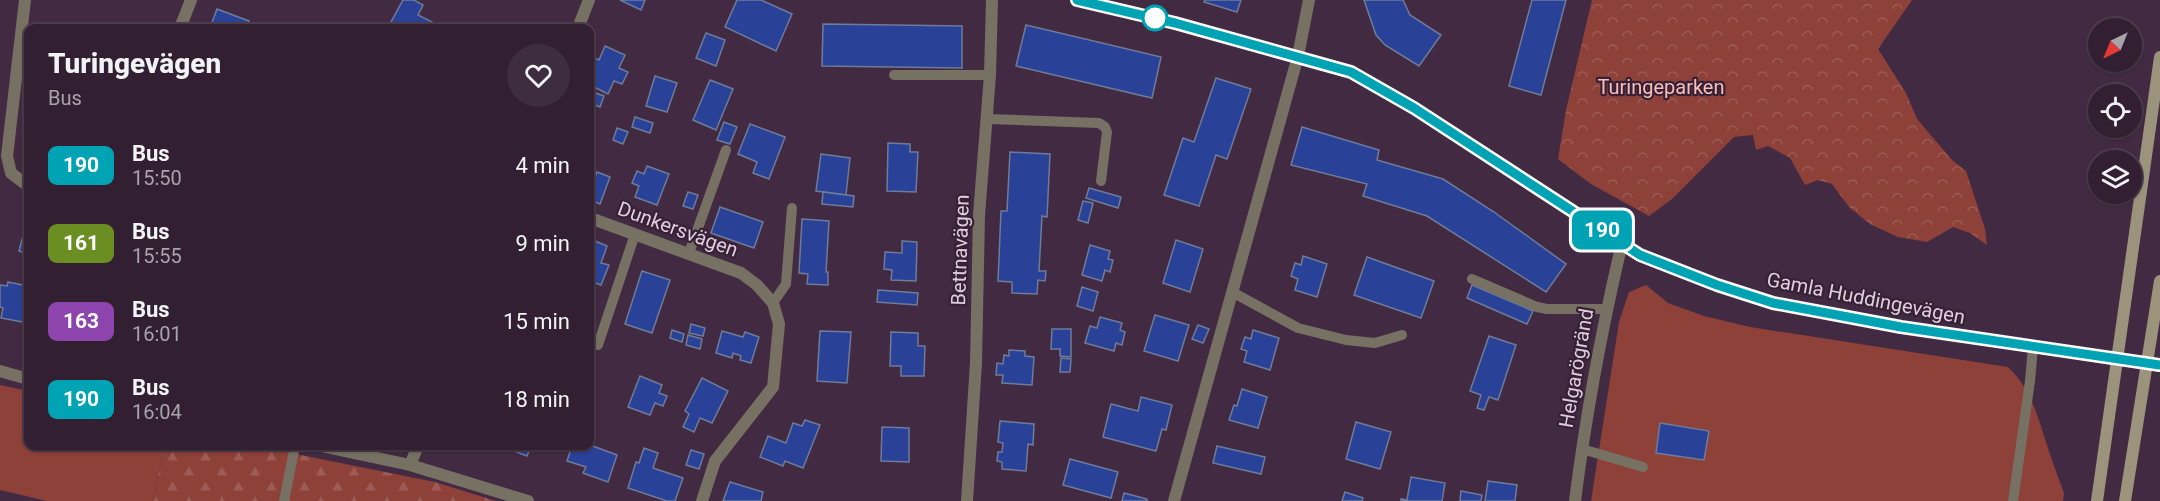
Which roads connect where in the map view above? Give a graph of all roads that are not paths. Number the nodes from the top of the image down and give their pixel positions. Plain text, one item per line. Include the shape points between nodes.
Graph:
1 (25, 0) edge
2 (191, 0) edge
3 (589, 0) edge
4 (992, 0) edge
5 (1077, 0) edge
6 (1310, 0) edge
7 (182, 24) edge
8 (580, 24) edge
9 (1298, 56) junction
10 (2160, 57) edge
11 (894, 75) dead end
12 (990, 75) junction
13 (987, 118) junction
14 (2157, 124) edge
15 (726, 150) dead end
16 (1101, 181) dead end
17 (24, 183) edge
18 (792, 208) dead end
19 (594, 219) edge
20 (635, 234) junction
21 (1622, 243) junction
22 (688, 253) junction
23 (1472, 279) dead end
24 (2160, 281) edge
25 (1234, 292) junction
26 (2159, 297) edge
27 (773, 303) junction
28 (1607, 309) junction
29 (1402, 335) dead end
30 (598, 345) dead end
31 (2033, 347) junction
32 (2160, 366) edge
33 (0, 371) edge
34 (24, 378) edge
35 (1582, 448) junction
36 (294, 450) edge
37 (340, 450) edge
38 (417, 450) edge
39 (411, 465) junction
40 (1643, 467) dead end
41 (284, 501) edge
42 (528, 501) edge
43 (702, 501) edge
44 (967, 501) edge
45 (1174, 501) edge
46 (1575, 501) edge
47 (2013, 501) edge
48 (2097, 501) edge
49 (2125, 501) edge

1 - 17 street via 7,156 11,173
2 - 7 street
3 - 8 street
4 - 12 street, Bettnavägen
5 - 9 street, Gamla Huddingevägen
6 - 9 street
9 - 21 street, Gamla Huddingevägen via 1351,72 1414,108
9 - 25 street
10 - 14 main road
11 - 12 lane
12 - 13 street, Bettnavägen
13 - 16 lane via 1100,123 1107,132
13 - 44 street, Bettnavägen
14 - 48 main road
15 - 22 lane
18 - 27 lane via 786,284
19 - 20 street, Dunkersvägen
20 - 22 street, Dunkersvägen
20 - 30 lane
21 - 28 street, Helgarögränd
21 - 31 street, Gamla Huddingevägen via 1683,273 1773,303
22 - 27 street, Dunkersvägen via 741,273
23 - 28 lane via 1537,307
24 - 26 main road
25 - 29 lane via 1298,328 1375,343
25 - 45 street
26 - 49 main road
27 - 43 street via 779,324 773,387 715,461
28 - 35 street, Helgarögränd
31 - 32 street, Gamla Huddingevägen
31 - 47 lane
33 - 34 street
35 - 40 lane
35 - 46 street, Helgarögränd
36 - 41 lane
37 - 39 street
38 - 39 street
39 - 42 street

